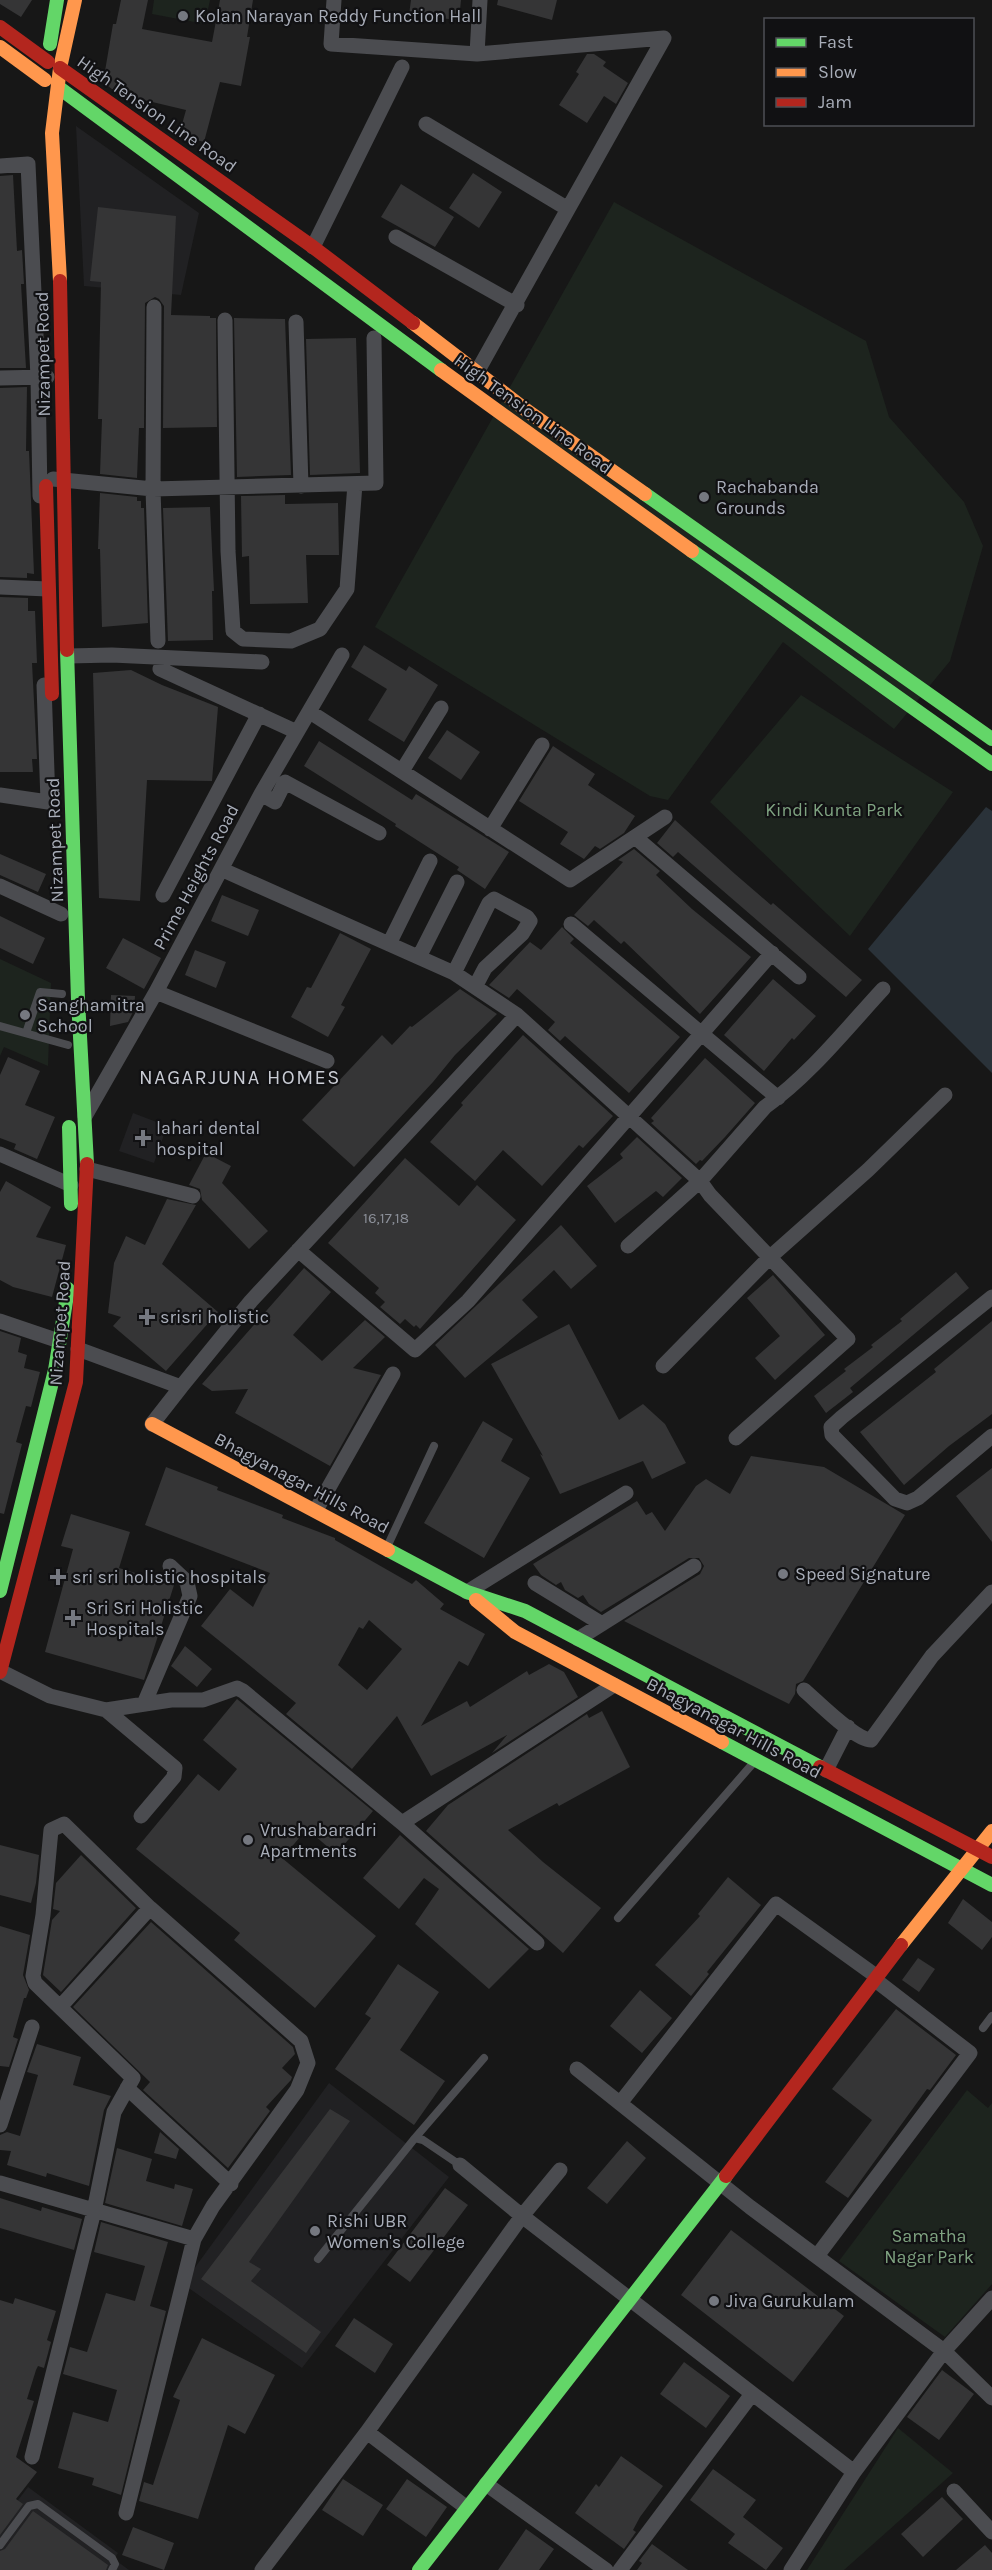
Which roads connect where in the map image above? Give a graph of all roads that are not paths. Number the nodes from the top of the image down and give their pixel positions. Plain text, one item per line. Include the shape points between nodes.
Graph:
1 (57, 0) edge
2 (75, 0) edge
3 (334, 0) edge
4 (480, 0) edge
5 (0, 27) edge
6 (0, 47) edge
7 (30, 49) junction
8 (477, 54) junction
9 (21, 63) junction
10 (54, 65) junction
11 (402, 67) dead end
12 (45, 80) junction
13 (58, 87) junction
14 (426, 124) dead end
15 (0, 166) edge
16 (242, 196) junction
17 (568, 209) junction
18 (229, 213) junction
19 (396, 237) dead end
20 (313, 247) junction
21 (517, 305) junction
22 (154, 308) dead end
23 (225, 320) dead end
24 (296, 322) dead end
25 (374, 338) dead end
26 (477, 372) junction
27 (42, 377) junction
28 (0, 378) edge
29 (46, 478) junction
30 (62, 480) junction
31 (355, 484) junction
32 (301, 486) junction
33 (227, 488) junction
34 (153, 489) junction
35 (0, 587) edge
36 (44, 590) junction
37 (158, 641) dead end
38 (342, 655) dead end
39 (68, 656) junction
40 (262, 662) dead end
41 (160, 669) dead end
42 (441, 708) dead end
43 (309, 712) junction
44 (259, 714) junction
45 (297, 732) junction
46 (992, 739) edge
47 (542, 745) dead end
48 (992, 764) edge
49 (402, 771) junction
50 (261, 794) junction
51 (0, 795) edge
52 (58, 815) dead end
53 (665, 817) dead end
54 (490, 829) junction
55 (378, 832) dead end
56 (635, 837) junction
57 (430, 861) dead end
58 (223, 870) junction
59 (457, 882) dead end
60 (0, 886) edge
61 (60, 894) dead end
62 (163, 895) dead end
63 (61, 920) joint
64 (571, 924) dead end
65 (389, 944) junction
66 (772, 953) junction
67 (419, 957) junction
68 (454, 972) junction
69 (798, 977) dead end
70 (476, 987) junction
71 (62, 988) joint
72 (883, 989) dead end
73 (156, 992) junction
74 (517, 1015) junction
75 (0, 1026) edge
76 (26, 1033) junction
77 (702, 1033) junction
78 (68, 1045) junction
79 (327, 1061) dead end
80 (69, 1088) dead end
81 (945, 1095) dead end
82 (778, 1098) junction
83 (69, 1110) dead end
84 (631, 1116) junction
85 (84, 1117) junction
86 (0, 1154) edge
87 (87, 1169) junction
88 (700, 1181) junction
89 (71, 1185) junction
90 (193, 1196) dead end
91 (628, 1246) dead end
92 (298, 1250) junction
93 (769, 1258) junction
94 (992, 1297) edge
95 (0, 1321) edge
96 (59, 1341) junction
97 (78, 1349) junction
98 (663, 1366) dead end
99 (393, 1374) dead end
100 (181, 1387) junction
101 (152, 1424) joint
102 (992, 1436) edge
103 (736, 1438) dead end
104 (434, 1446) dead end
105 (626, 1493) dead end
106 (316, 1510) junction
107 (386, 1549) junction
108 (170, 1566) dead end
109 (694, 1566) dead end
110 (535, 1583) dead end
111 (0, 1591) edge
112 (466, 1592) junction
113 (992, 1592) edge
114 (602, 1624) junction
115 (578, 1639) junction
116 (0, 1671) edge
117 (614, 1685) junction
118 (804, 1690) dead end
119 (144, 1704) junction
120 (106, 1710) junction
121 (848, 1728) junction
122 (776, 1744) junction
123 (760, 1762) junction
124 (826, 1770) junction
125 (141, 1816) dead end
126 (402, 1823) junction
127 (992, 1831) edge
128 (977, 1850) junction
129 (992, 1857) edge
130 (962, 1869) junction
131 (992, 1885) edge
132 (150, 1908) junction
133 (618, 1918) dead end
134 (537, 1943) dead end
135 (875, 1978) junction
136 (60, 2007) junction
137 (992, 2016) edge
138 (32, 2027) dead end
139 (983, 2028) dead end
140 (484, 2058) dead end
141 (577, 2069) dead end
142 (130, 2083) junction
143 (621, 2102) junction
144 (0, 2125) edge
145 (415, 2138) junction
146 (460, 2165) joint
147 (560, 2170) dead end
148 (0, 2183) edge
149 (720, 2183) junction
150 (227, 2188) junction
151 (94, 2211) junction
152 (522, 2216) junction
153 (194, 2239) junction
154 (817, 2256) junction
155 (318, 2259) dead end
156 (992, 2298) edge
157 (629, 2299) junction
158 (944, 2351) junction
159 (752, 2394) junction
160 (992, 2398) edge
161 (367, 2432) junction
162 (32, 2457) dead end
163 (854, 2472) junction
164 (486, 2484) junction
165 (954, 2490) dead end
166 (467, 2508) junction
167 (126, 2513) dead end
168 (992, 2532) edge
169 (0, 2545) edge
170 (111, 2570) edge
171 (262, 2570) edge
172 (419, 2570) edge
173 (606, 2570) edge
174 (620, 2570) edge
175 (791, 2570) edge

1 - 10 main road, Nizampet Road
2 - 10 main road, Nizampet Road
3 - 8 street via 331,44
4 - 8 street
5 - 7 main road, High Tension Line Road
6 - 9 main road
7 - 9 main road
7 - 10 main road, High Tension Line Road
8 - 17 street via 664,38
9 - 12 main road
10 - 12 main road, Nizampet Road
10 - 13 main road, Nizampet Road
10 - 16 main road, High Tension Line Road
11 - 20 street
12 - 27 main road, Nizampet Road via 40,110
13 - 18 main road, High Tension Line Road
13 - 30 main road, Nizampet Road via 52,133 62,324
14 - 17 street
15 - 27 street via 28,164
16 - 18 main road
16 - 20 main road, High Tension Line Road
17 - 21 street
18 - 48 main road, High Tension Line Road via 516,425
19 - 21 street
20 - 26 main road, High Tension Line Road
21 - 26 street
22 - 34 street
23 - 33 street
24 - 32 street
25 - 31 street via 376,483
26 - 46 main road, High Tension Line Road
27 - 28 street
27 - 29 main road, Nizampet Road
27 - 36 street
29 - 30 street
29 - 36 main road, Nizampet Road
30 - 34 street
30 - 39 main road, Nizampet Road
31 - 32 street
31 - 33 street via 347,589 320,629 291,641 243,639 233,631
32 - 33 street
33 - 34 street
34 - 37 street
35 - 36 street
36 - 51 street via 48,802
36 - 52 main road, Nizampet Road
38 - 43 street, Prime Heights Road
39 - 40 street
39 - 85 main road, Nizampet Road
41 - 44 street
42 - 49 street
43 - 45 street, Prime Heights Road
43 - 49 street
44 - 45 street
44 - 62 street
45 - 50 street, Prime Heights Road
47 - 54 street
49 - 54 street
50 - 55 street via 275,802 285,782
50 - 58 street, Prime Heights Road
53 - 56 street
54 - 56 street via 570,880
56 - 66 street
57 - 65 street
58 - 65 street
58 - 73 street, Prime Heights Road
59 - 67 street
60 - 63 street
61 - 63 main road, Nizampet Road
64 - 77 street
65 - 67 street
66 - 69 street
66 - 77 street
67 - 68 street
68 - 70 street
68 - 70 street via 489,903 494,900 527,917 530,921 522,934 485,968
70 - 74 street
71 - 76 lane via 40,992
71 - 78 main road
72 - 82 street
73 - 79 street
73 - 85 street, Prime Heights Road
74 - 84 street
74 - 92 street
75 - 76 lane
76 - 78 lane
77 - 82 street
77 - 84 street
78 - 80 main road
81 - 93 street
82 - 88 street via 765,1107
83 - 89 main road, Nizampet Road
84 - 88 street
84 - 92 street via 468,1300 415,1350
85 - 87 main road, Nizampet Road
86 - 89 street
87 - 90 street
87 - 97 main road, Nizampet Road
88 - 91 street
88 - 93 street
89 - 96 main road, Nizampet Road via 71,1275
92 - 100 street
93 - 98 street
93 - 103 street via 848,1339
94 - 102 street via 831,1427 832,1435 895,1499 907,1503
95 - 96 street
96 - 111 main road, Nizampet Road
97 - 100 street
97 - 116 main road, Nizampet Road via 76,1382
99 - 106 street
100 - 101 street
101 - 106 main road, Bhagyanagar Hills Road
104 - 107 lane
105 - 112 street
106 - 107 main road, Bhagyanagar Hills Road
107 - 112 main road, Bhagyanagar Hills Road
108 - 119 street via 187,1582 190,1596
109 - 114 street
110 - 114 street
112 - 115 main road, Bhagyanagar Hills Road via 525,1611
112 - 117 main road, Bhagyanagar Hills Road via 515,1632
113 - 121 street via 932,1656 871,1740
114 - 115 street
115 - 122 main road, Bhagyanagar Hills Road
116 - 120 street via 50,1696
117 - 123 main road, Bhagyanagar Hills Road
117 - 126 street
118 - 121 street
119 - 120 street
119 - 126 street via 203,1700 237,1688 243,1690
120 - 125 street via 175,1768 174,1777
121 - 124 street
122 - 123 main road
122 - 124 main road, Bhagyanagar Hills Road
123 - 130 main road, Bhagyanagar Hills Road
123 - 133 lane
124 - 128 main road, Bhagyanagar Hills Road
126 - 134 street
127 - 128 main road
128 - 129 main road, Bhagyanagar Hills Road
128 - 130 main road
130 - 131 main road, Bhagyanagar Hills Road
130 - 135 main road
132 - 136 street
132 - 136 street via 64,1824 51,1830 33,1976 35,1983
132 - 150 street via 301,2041 306,2054 308,2064 297,2090
135 - 143 street via 776,1904
135 - 149 main road
135 - 154 street via 970,2053
136 - 142 street
137 - 139 lane
138 - 144 street
140 - 145 lane
141 - 143 street
142 - 150 street
142 - 151 street via 114,2112
143 - 149 street
145 - 146 lane
145 - 155 lane
146 - 152 street
147 - 152 street
148 - 151 street
149 - 154 street
149 - 157 main road
150 - 153 street
151 - 153 street
151 - 162 street
152 - 157 street
152 - 161 street
153 - 167 street
154 - 158 street
156 - 158 street
157 - 159 street
157 - 164 main road
158 - 160 street
158 - 163 street
159 - 163 street
159 - 174 street
161 - 166 street
161 - 171 street
163 - 175 street
164 - 166 main road
164 - 173 street
165 - 168 street
166 - 172 main road
169 - 170 lane via 29,2506 38,2504 112,2558

